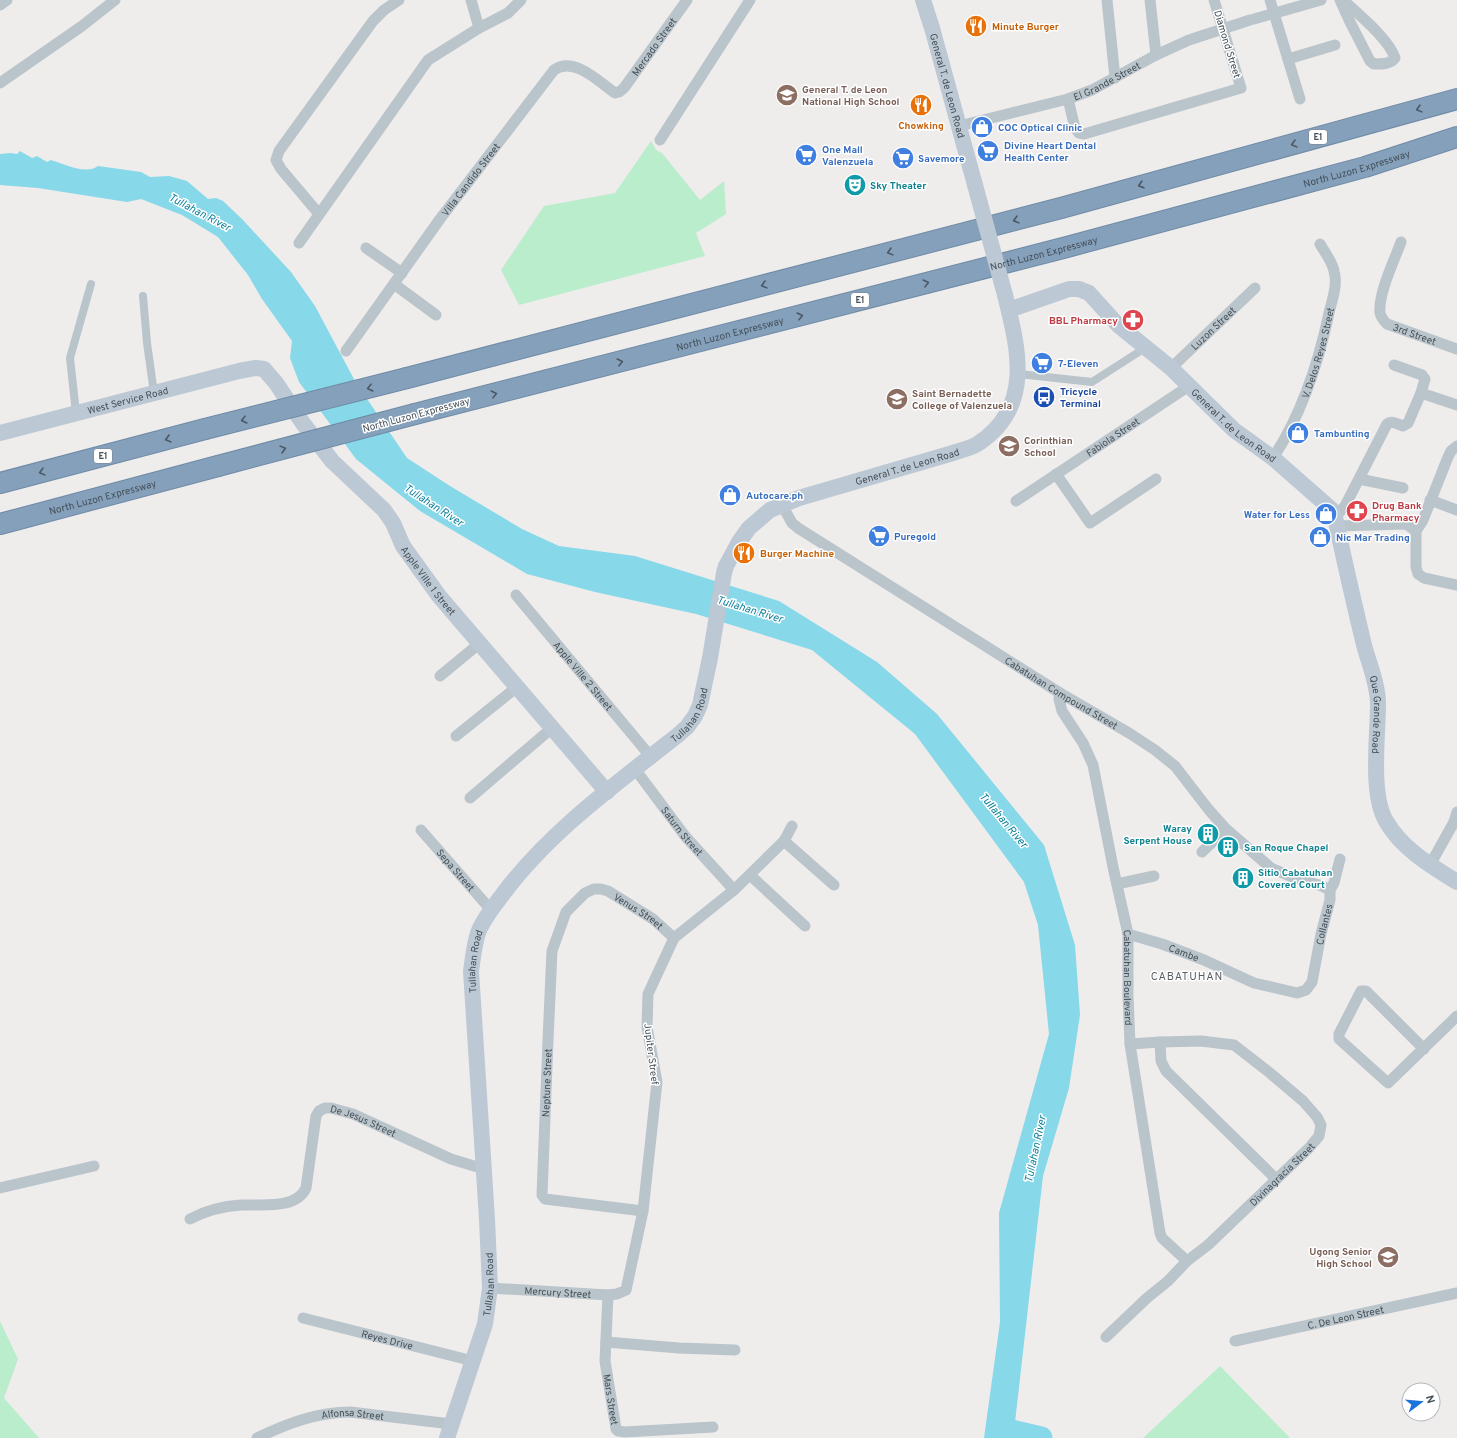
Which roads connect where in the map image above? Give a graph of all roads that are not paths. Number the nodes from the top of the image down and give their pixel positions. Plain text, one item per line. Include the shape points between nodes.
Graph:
1 (7, 0) edge
2 (115, 0) edge
3 (399, 0) edge
4 (471, 0) edge
5 (521, 0) edge
6 (687, 0) edge
7 (750, 0) edge
8 (923, 0) edge
9 (1107, 0) edge
10 (1150, 0) edge
11 (1214, 0) edge
12 (1270, 0) edge
13 (1321, 0) edge
14 (1340, 0) edge
15 (1343, 0) edge
16 (0, 5) edge
17 (1274, 13) junction
18 (479, 28) junction
19 (1223, 29) junction
20 (1335, 45) dead end
21 (1156, 55) junction
22 (1288, 58) junction
23 (1115, 78) junction
24 (0, 83) edge
25 (619, 92) joint
26 (1068, 99) junction
27 (1300, 99) dead end
28 (1457, 99) edge
29 (959, 126) junction
30 (1457, 137) edge
31 (660, 140) dead end
32 (1457, 142) edge
33 (1431, 146) junction
34 (319, 214) junction
35 (1401, 242) dead end
36 (299, 243) dead end
37 (1320, 244) dead end
38 (366, 248) dead end
39 (402, 273) junction
40 (91, 284) dead end
41 (394, 284) junction
42 (1255, 288) dead end
43 (143, 296) dead end
44 (1009, 310) junction
45 (436, 315) dead end
46 (1145, 348) junction
47 (1457, 349) edge
48 (346, 351) dead end
49 (1394, 365) dead end
50 (256, 368) joint
51 (1171, 368) junction
52 (1019, 374) junction
53 (1189, 386) junction
54 (154, 393) junction
55 (1422, 393) junction
56 (1457, 405) edge
57 (76, 413) junction
58 (0, 433) edge
59 (1457, 446) edge
60 (1273, 458) junction
61 (1056, 474) junction
62 (1156, 479) dead end
63 (1359, 479) junction
64 (0, 483) edge
65 (1403, 488) dead end
66 (1430, 500) junction
67 (1016, 501) dead end
68 (782, 504) junction
69 (1457, 510) edge
70 (1336, 522) junction
71 (0, 524) edge
72 (1416, 531) junction
73 (724, 573) joint
74 (1457, 585) edge
75 (516, 595) dead end
76 (480, 643) junction
77 (440, 676) dead end
78 (517, 687) junction
79 (1060, 693) junction
80 (552, 728) junction
81 (456, 736) dead end
82 (651, 757) junction
83 (635, 769) junction
84 (606, 792) junction
85 (470, 798) dead end
86 (1457, 812) edge
87 (792, 826) dead end
88 (1226, 829) junction
89 (421, 830) dead end
90 (784, 841) junction
91 (1202, 852) dead end
92 (1340, 859) dead end
93 (1430, 865) junction
94 (750, 875) junction
95 (1154, 876) dead end
96 (1457, 882) edge
97 (1117, 884) junction
98 (834, 885) dead end
99 (601, 888) joint
100 (734, 890) junction
101 (1330, 890) junction
102 (490, 910) junction
103 (805, 926) dead end
104 (1128, 934) junction
105 (674, 938) junction
106 (1306, 990) joint
107 (1457, 1016) edge
108 (1160, 1042) junction
109 (1130, 1044) junction
110 (1424, 1049) junction
111 (94, 1166) dead end
112 (484, 1169) junction
113 (1276, 1179) junction
114 (0, 1188) edge
115 (643, 1211) junction
116 (190, 1219) dead end
117 (1187, 1261) junction
118 (490, 1288) junction
119 (626, 1290) joint
120 (1457, 1293) edge
121 (608, 1295) junction
122 (303, 1318) dead end
123 (1106, 1337) dead end
124 (606, 1342) junction
125 (1235, 1342) dead end
126 (735, 1350) dead end
127 (473, 1361) junction
128 (713, 1427) dead end
129 (449, 1431) edge
130 (257, 1438) edge

1 - 16 street
2 - 24 street
3 - 34 street via 373,21 279,151 276,160 281,170
4 - 18 street
5 - 18 street via 508,13
6 - 25 street, Mercado Street
7 - 31 street
8 - 29 main road, General T. de Leon Road
9 - 23 street
10 - 21 street
11 - 19 street, Diamond Street
12 - 17 street
13 - 17 street, El Grande Street
14 - 15 street via 1370,61 1374,64 1383,64 1394,60 1393,50
17 - 19 street, El Grande Street
17 - 22 street
18 - 34 street via 428,60
19 - 21 street, El Grande Street via 1189,40
19 - 26 street, Diamond Street via 1241,88 1084,134 1079,134 1075,128
20 - 22 street
21 - 23 street, El Grande Street
22 - 27 street
23 - 26 street, El Grande Street
25 - 39 street, Villa Candido Street via 615,93 570,65 554,70
26 - 29 street, El Grande Street
28 -> 64 highway, E1, bridge via 1054,210
29 - 44 main road, General T. de Leon Road, bridge
30 - 33 highway, North Luzon Expressway / E1
32 - 33 highway
71 -> 33 highway, North Luzon Expressway / E1, bridge via 415,414 1067,247 1334,175
34 - 36 street
35 - 47 street, 3rd Street via 1383,291 1380,311 1382,317 1387,324
37 - 60 street, V. Delos Reyes Street via 1332,262 1335,279 1328,318 1316,366 1302,405
38 - 39 street
39 - 41 street, Villa Candido Street
40 - 57 street via 70,358
41 - 45 street
41 - 48 street, Villa Candido Street
42 - 51 street, Luzon Street
43 - 54 street
44 - 46 main road, General T. de Leon Road via 1069,289 1078,289 1089,293 1118,325
44 - 52 main road, General T. de Leon Road
46 - 51 main road, General T. de Leon Road
46 - 52 street via 1092,382
49 - 55 street via 1422,375 1425,379
50 - 54 main road, West Service Road
50 - 76 main road, Apple Ville 1 Street via 264,369 271,377 332,461 384,510 403,546 439,596
51 - 53 main road, General T. de Leon Road
52 - 68 main road, General T. de Leon Road via 1016,393 1008,412 993,431 978,444
53 - 60 main road, General T. de Leon Road via 1234,430
53 - 61 street, Fabiola Street
54 - 57 main road, West Service Road
55 - 56 street
55 - 63 street via 1408,423 1403,426 1392,422 1387,424
57 - 58 main road, West Service Road
59 - 66 street via 1448,457
60 - 70 main road, General T. de Leon Road via 1322,500
61 - 62 street via 1090,523
61 - 67 street, Fabiola Street
63 - 65 street
63 - 70 street
66 - 69 street
66 - 72 street
68 - 73 main road, General T. de Leon Road via 770,510 750,528 739,542
68 - 79 street, Cabatuhan Compound Street via 792,523 798,528
70 - 72 street via 1406,524
70 - 93 main road, Que Grande Road via 1378,702 1376,782 1379,804 1386,821 1399,840
72 - 74 street via 1418,574 1424,578
73 - 82 main road, Tullahan Road via 703,694 695,716
75 - 82 street, Apple Ville 2 Street
76 - 77 street
76 - 78 main road, Apple Ville 1 Street
78 - 80 main road, Apple Ville 1 Street
78 - 81 street
79 - 88 street, Cabatuhan Compound Street via 1129,733 1175,766
79 - 97 street, Cabatuhan Boulevard via 1062,711 1083,743 1093,765
80 - 84 main road, Apple Ville 1 Street
80 - 85 street
82 - 83 main road, Tullahan Road
83 - 84 main road, Tullahan Road
83 - 100 street, Saturn Street via 685,836
84 - 102 main road, Tullahan Road via 536,854
86 - 93 street
87 - 90 street, Jupiter Streef
88 - 91 street
88 - 101 street, Cabatuhan Compound Street via 1271,868 1292,878
89 - 102 street, Sepa Street
90 - 94 street, Jupiter Streef
90 - 98 street
92 - 101 street, Collantes
93 - 96 main road, Que Grande Road
94 - 100 street, Jupiter Streef
94 - 103 street
95 - 97 street
97 - 104 street, Cabatuhan Boulevard
99 - 105 street, Venus Street via 653,919
99 - 115 street, Neptune Street via 585,893 566,912 552,951 542,1195 545,1199
100 - 105 street, Jupiter Streef
101 - 106 street, Collantes via 1312,982
102 - 112 main road, Tullahan Road via 479,932 471,971
104 - 106 street, Cambe via 1204,960 1254,983 1296,993
104 - 109 street, Cabatuhan Boulevard
105 - 115 street, Jupiter Streef via 648,994 647,1027 657,1082
107 - 110 street
108 - 109 street, Divinagracia Street
108 - 113 street via 1161,1061 1166,1071
108 - 113 street, Divinagracia Street via 1201,1041 1234,1045 1270,1072 1317,1117 1321,1126 1319,1136
109 - 117 street, Cabatuhan Boulevard via 1160,1233 1162,1238
110 - 110 street via 1370,994 1361,991 1339,1039 1388,1083
111 - 114 street
112 - 116 street, De Jesus Street via 451,1159 353,1114 325,1108 316,1116 304,1193 283,1204 240,1205 205,1212
112 - 118 main road, Tullahan Road
113 - 117 street, Divinagracia Street via 1208,1245
115 - 119 street, Jupiter Streef
117 - 123 street, Divinagracia Street
118 - 121 street, Mercury Street
118 - 127 main road, Tullahan Road via 485,1324
119 - 121 street, Mercury Street
120 - 125 street, C. De Leon Street
121 - 124 street, Mars Street
122 - 127 street, Reyes Drive
124 - 126 street
124 - 128 street, Mars Street via 605,1361 618,1431
127 - 129 main road, Tullahan Road
129 - 130 street, Alfonsa Street via 350,1412 335,1412 315,1415

